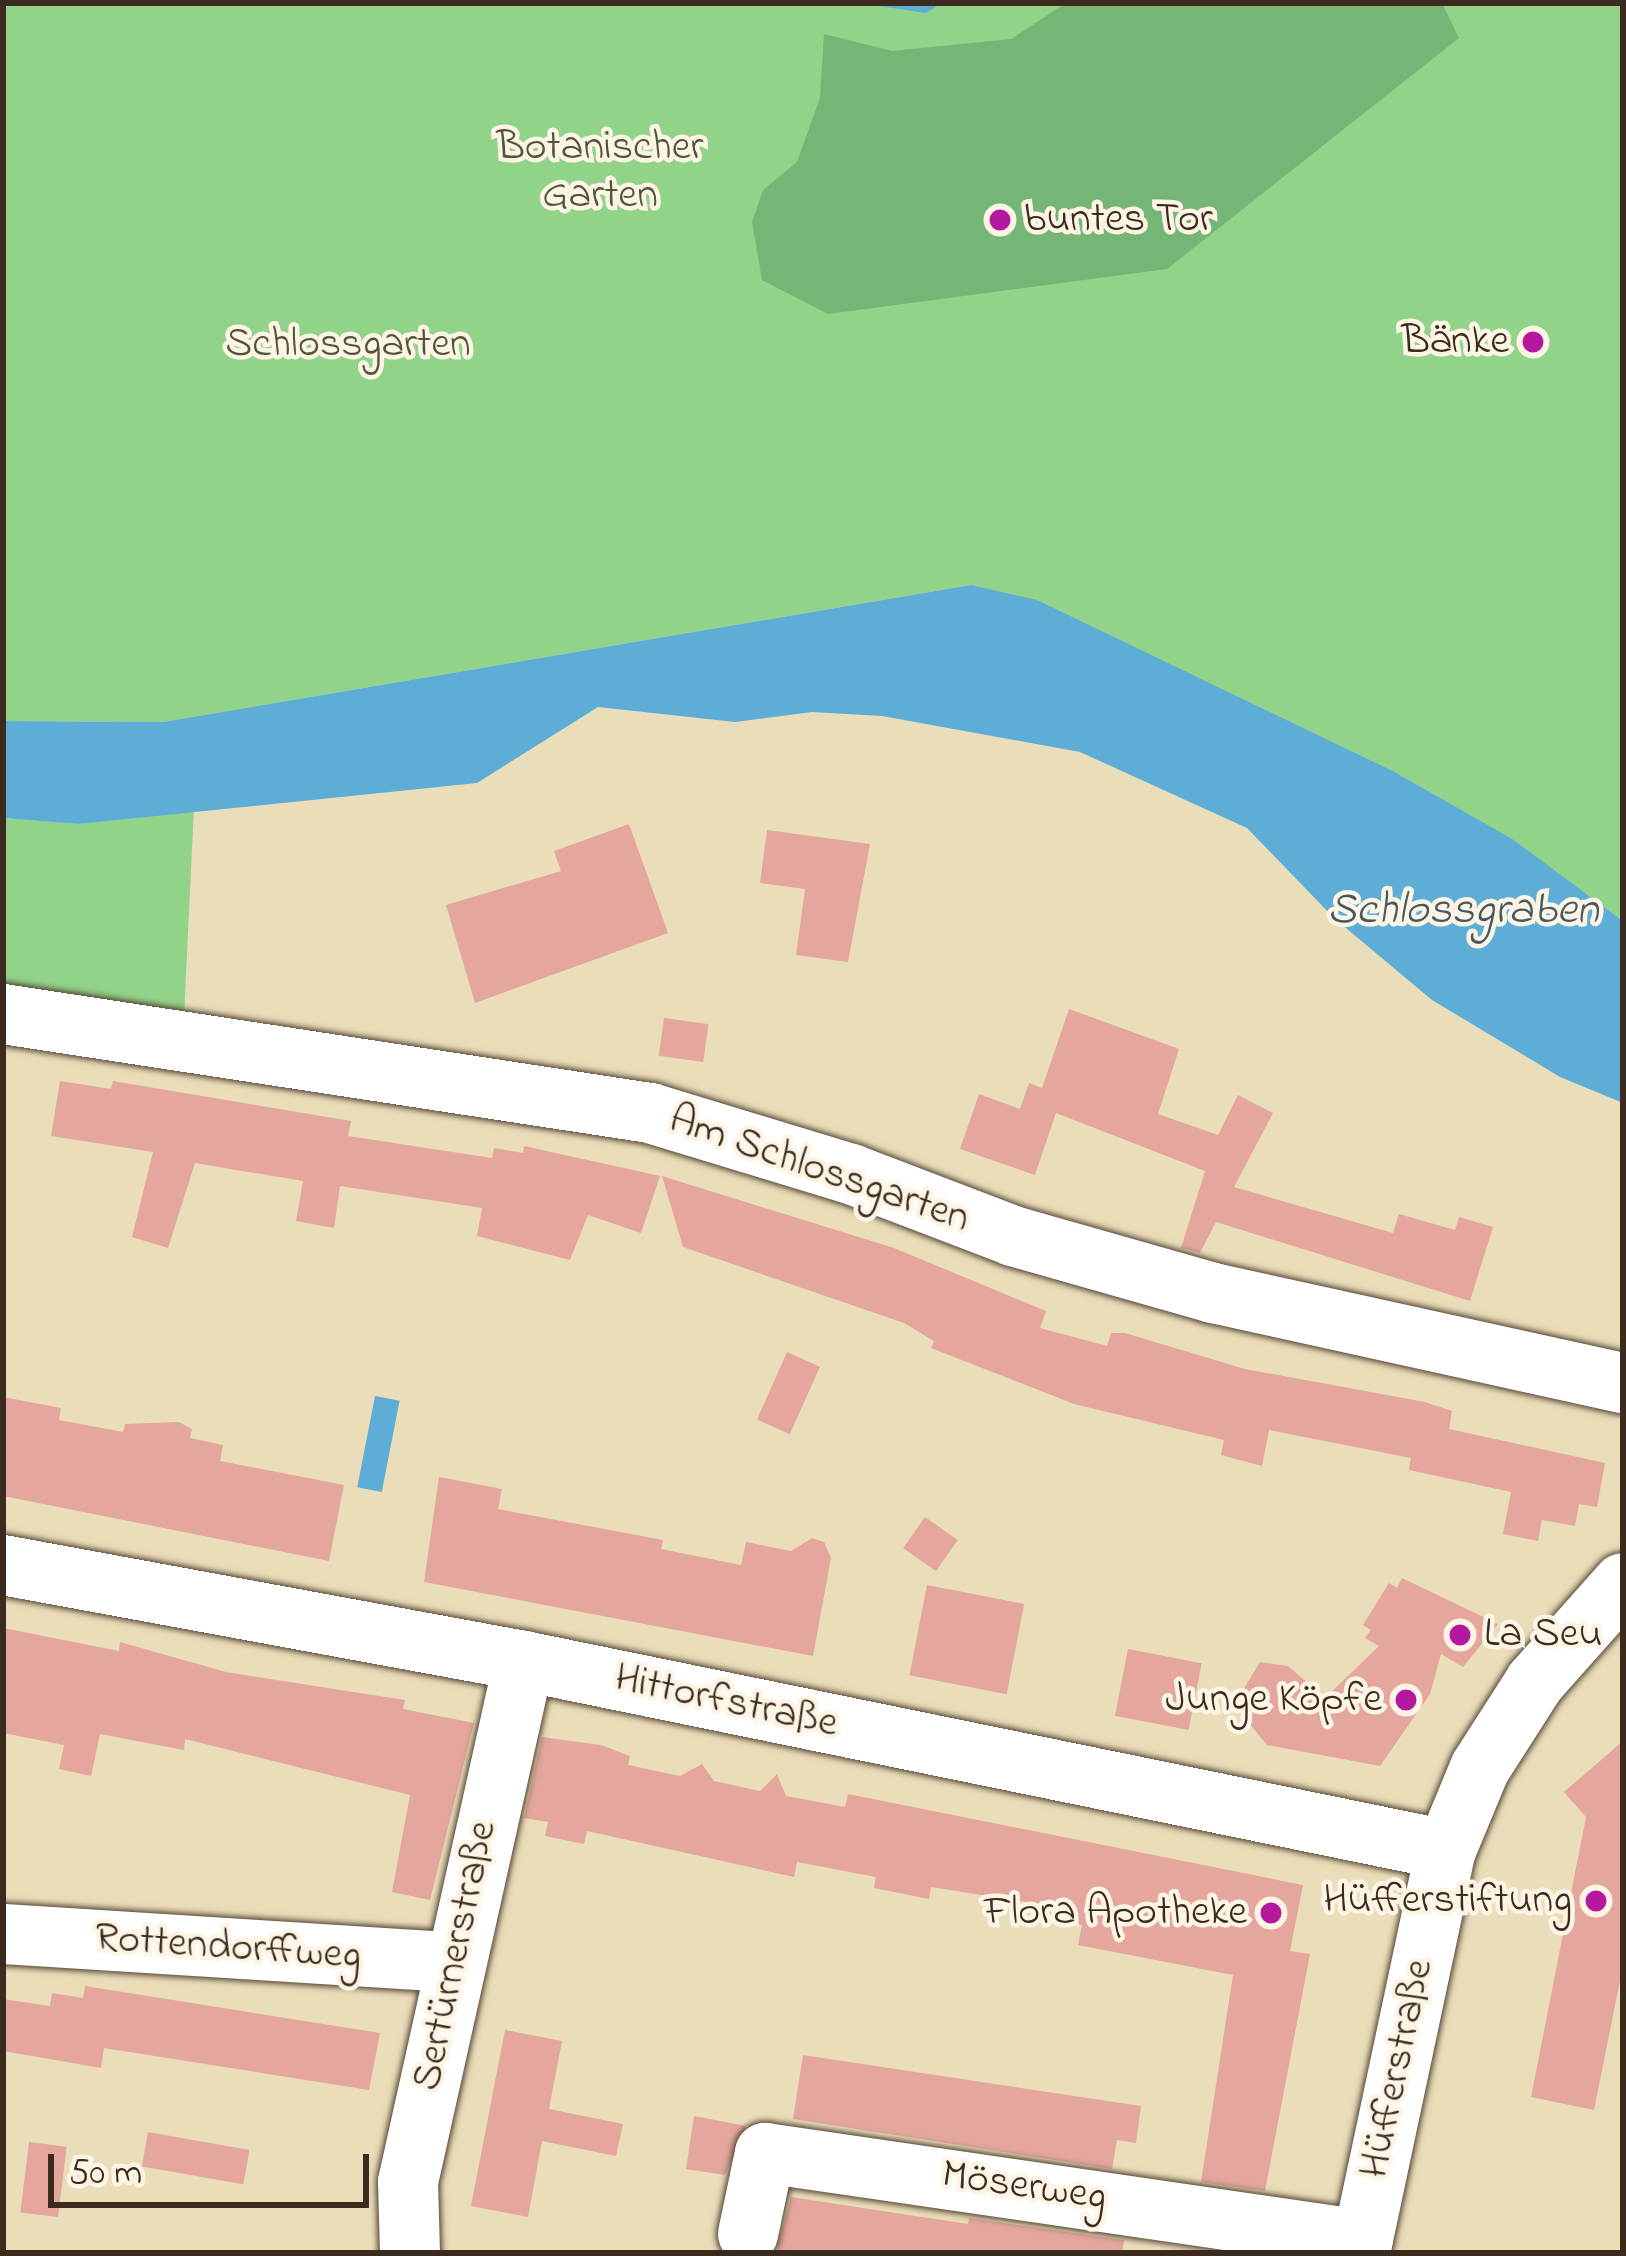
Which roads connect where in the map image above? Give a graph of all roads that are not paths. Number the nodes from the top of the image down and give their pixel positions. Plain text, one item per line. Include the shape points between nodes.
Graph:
1 (3, 1013) edge
2 (1623, 1383) edge
3 (3, 1565) edge
4 (1623, 1583) edge
5 (524, 1661) junction
6 (1446, 1850) junction
7 (3, 1934) edge
8 (452, 1962) junction
9 (748, 2234) dead end
10 (1362, 2246) edge
11 (410, 2253) edge

1 - 2 street, Am Schlossgarten via 650,1113 851,1174 1013,1237 1213,1293
3 - 5 street, Hittorfstraße
4 - 6 street, Hüfferstraße via 1535,1682 1480,1768
5 - 6 street, Hittorfstraße
5 - 8 street, Sertürnerstraße
6 - 10 street, Hüfferstraße
7 - 8 street, Rottendorffweg
8 - 11 street, Sertürnerstraße via 408,2182
9 - 10 street, Möserweg via 765,2153

